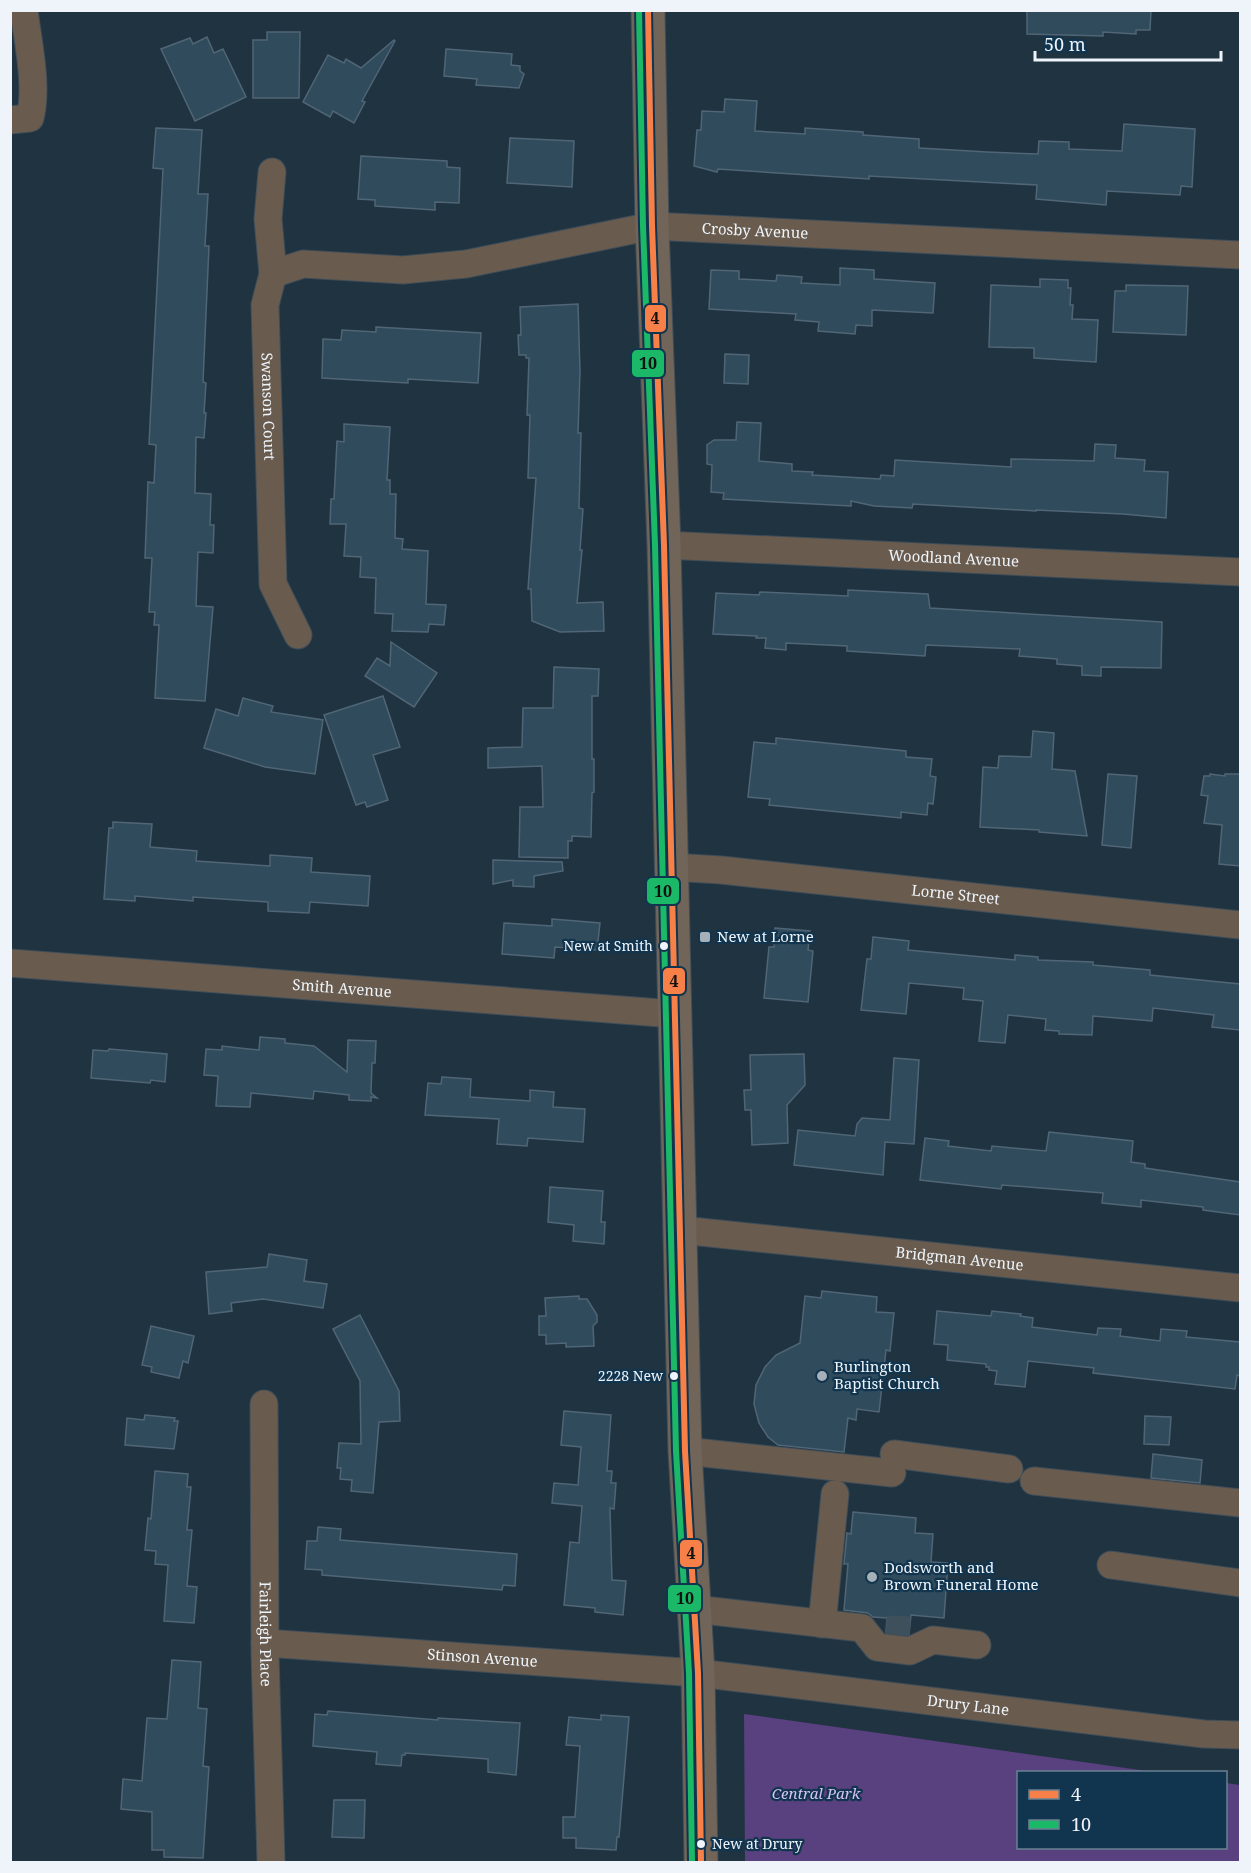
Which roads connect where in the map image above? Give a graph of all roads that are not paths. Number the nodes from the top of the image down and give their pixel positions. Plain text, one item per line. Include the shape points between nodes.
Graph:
1 (24, 10) edge
2 (648, 10) edge
3 (10, 120) edge
4 (272, 172) dead end
5 (652, 226) junction
6 (1240, 255) edge
7 (273, 274) junction
8 (664, 545) junction
9 (1240, 572) edge
10 (298, 635) dead end
11 (671, 867) junction
12 (1240, 925) edge
13 (10, 963) edge
14 (675, 1014) junction
15 (681, 1230) junction
16 (1240, 1288) edge
17 (264, 1404) dead end
18 (685, 1451) junction
19 (1009, 1469) dead end
20 (1034, 1481) dead end
21 (835, 1494) dead end
22 (1240, 1503) edge
23 (1111, 1565) dead end
24 (1240, 1583) edge
25 (694, 1610) junction
26 (822, 1624) junction
27 (265, 1643) junction
28 (977, 1645) dead end
29 (698, 1673) junction
30 (1240, 1735) edge
31 (270, 1863) edge
32 (701, 1863) edge

1 - 3 street via 33,106 30,118
2 - 5 main road
4 - 7 street, Swanson Court via 268,219
5 - 6 street, Crosby Avenue
5 - 7 street, Crosby Avenue via 466,264 403,270 303,264
5 - 8 main road
7 - 10 street, Swanson Court via 265,305 273,584
8 - 9 street, Woodland Avenue
8 - 11 main road
11 - 12 street, Lorne Street
11 - 14 main road
13 - 14 street, Smith Avenue
14 - 15 main road
15 - 16 street, Bridgman Avenue
15 - 18 main road
17 - 27 street, Fairleigh Place
18 - 19 street
18 - 25 main road
20 - 22 street
21 - 26 street
23 - 24 street
25 - 26 street
25 - 29 main road
26 - 28 street
27 - 29 street, Stinson Avenue
27 - 31 street, Fairleigh Place
29 - 30 street, Drury Lane via 1204,1734
29 - 32 main road

